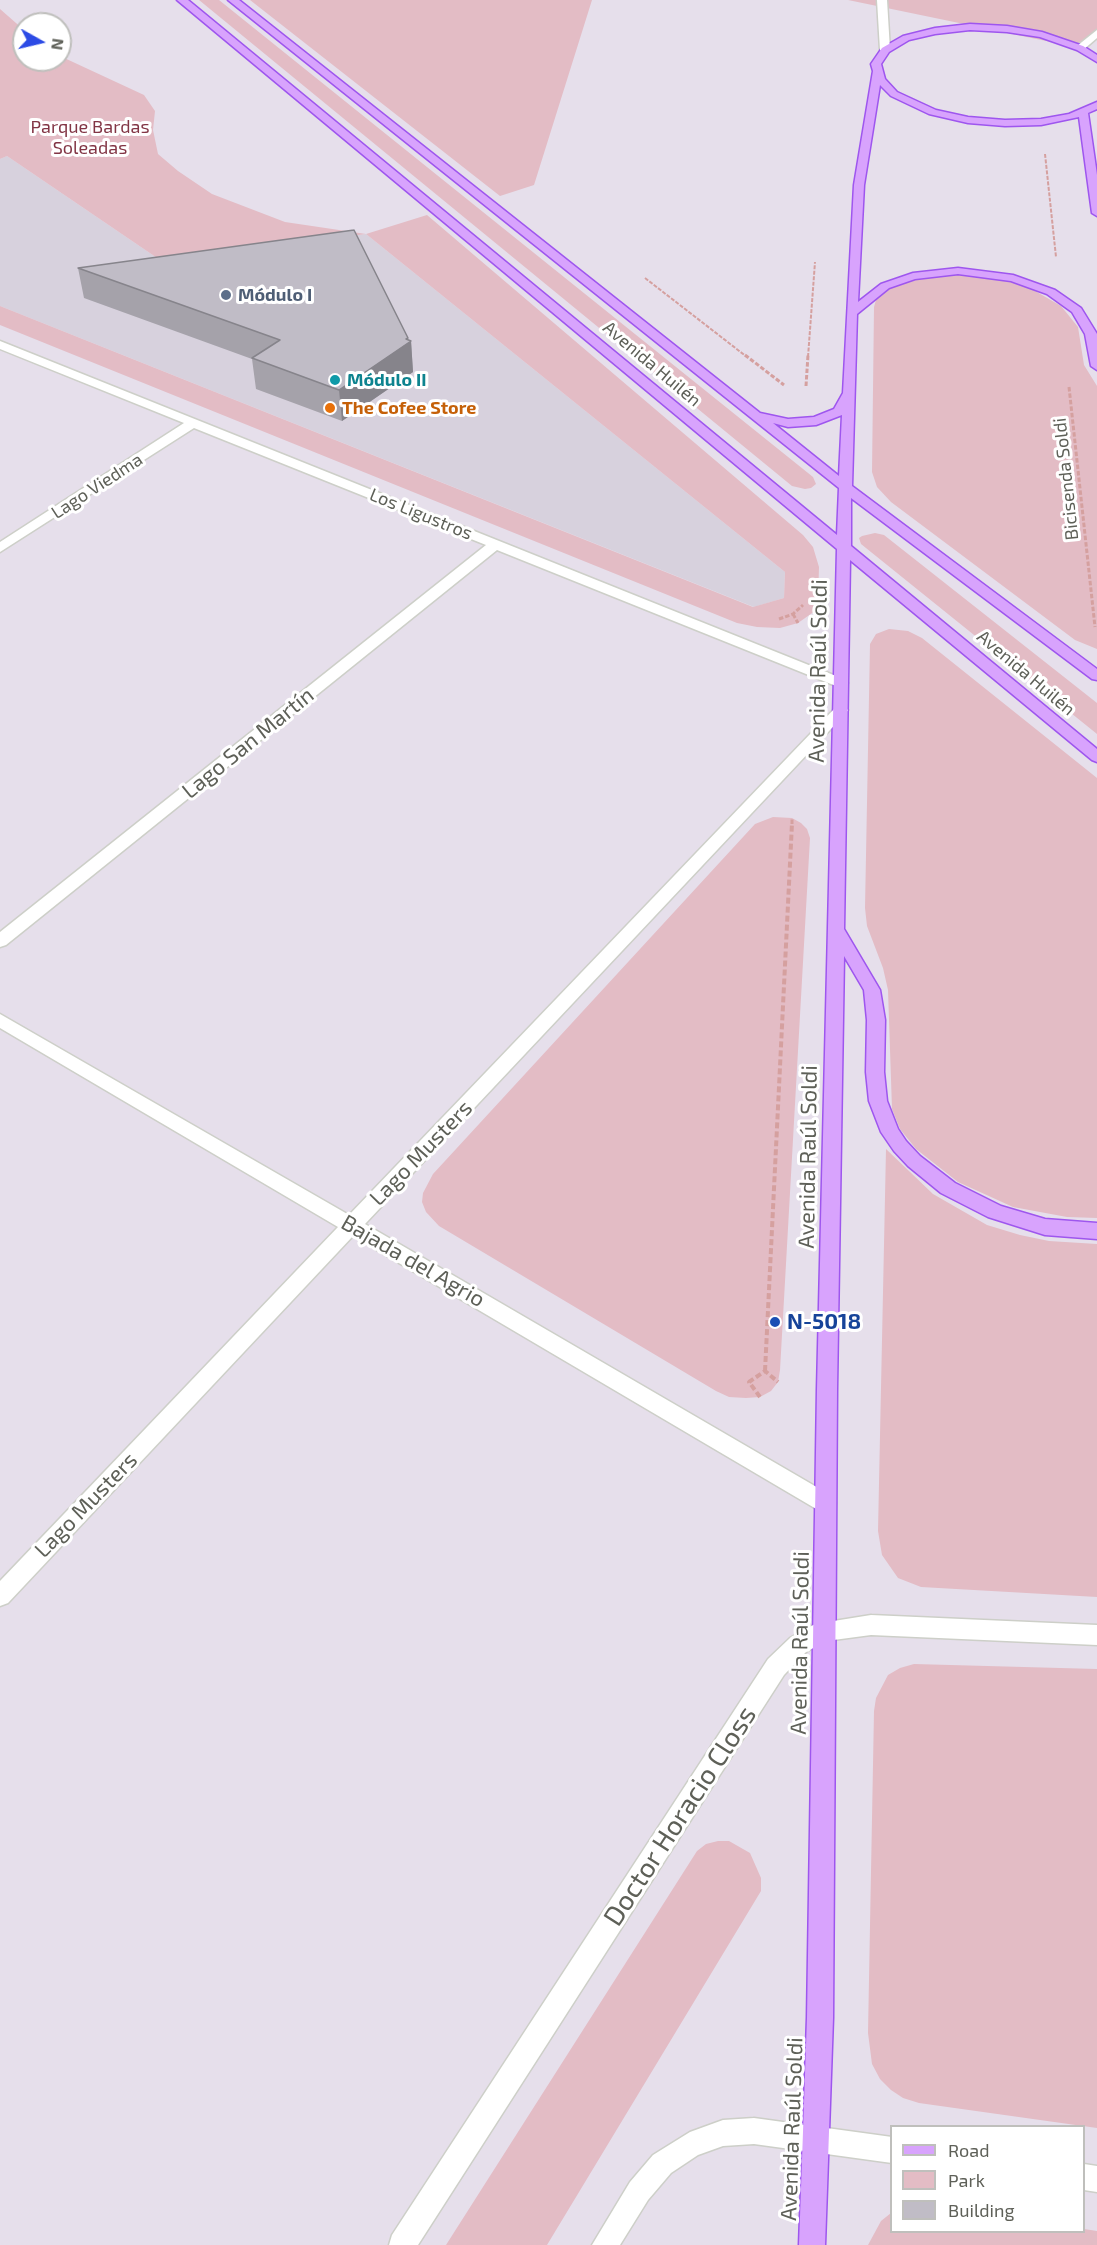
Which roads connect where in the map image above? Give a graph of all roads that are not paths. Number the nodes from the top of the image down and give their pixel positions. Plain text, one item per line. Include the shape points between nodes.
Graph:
1 (182, 0) edge
2 (234, 0) edge
3 (882, 0) edge
4 (1097, 33) edge
5 (1080, 48) junction
6 (885, 50) junction
7 (1097, 58) edge
8 (877, 72) junction
9 (1092, 109) edge
10 (1097, 213) edge
11 (852, 313) junction
12 (0, 345) edge
13 (1097, 366) edge
14 (849, 390) junction
15 (754, 414) junction
16 (194, 423) junction
17 (845, 487) junction
18 (496, 544) junction
19 (0, 548) edge
20 (844, 548) junction
21 (1097, 676) edge
22 (841, 683) junction
23 (841, 710) junction
24 (1097, 757) edge
25 (837, 930) junction
26 (0, 941) edge
27 (0, 1020) edge
28 (352, 1225) junction
29 (1097, 1231) edge
30 (825, 1503) junction
31 (0, 1596) edge
32 (823, 1631) junction
33 (1097, 1635) edge
34 (816, 2139) junction
35 (890, 2150) edge
36 (402, 2245) edge
37 (605, 2245) edge
38 (812, 2245) edge

1 - 20 main road, Avenida Huilén
2 - 15 main road, Avenida Huilén
3 - 6 street
4 - 5 street
5 - 6 main road via 1025,31 970,27 920,34
5 - 7 main road
6 - 8 main road, Avenida Raúl Soldi via 876,64
8 - 9 main road via 886,87 905,101 950,117 1023,123
8 - 11 main road, Avenida Raúl Soldi via 858,196
9 - 10 main road
11 - 13 main road via 885,286 912,276 958,271 1013,278 1051,292 1077,310 1091,334
11 - 14 main road, Avenida Raúl Soldi
12 - 16 street, Los Ligustros
14 - 15 main road via 842,408 816,421 788,423
14 - 17 main road, Avenida Raúl Soldi
15 - 17 main road, Avenida Huilén
16 - 18 street, Los Ligustros
16 - 19 street, Lago Viedma
17 - 20 main road, Avenida Raúl Soldi
17 - 21 main road, Avenida Huilén
18 - 22 street, Los Ligustros
18 - 26 street, Lago San Martín
20 - 22 main road, Avenida Raúl Soldi
20 - 24 main road, Avenida Huilén
22 - 23 main road, Avenida Raúl Soldi
23 - 25 main road, Avenida Raúl Soldi
23 - 28 street, Lago Musters
25 - 29 main road via 872,990 878,1101 900,1146 948,1188 995,1212 1045,1227
25 - 30 main road, Avenida Raúl Soldi
27 - 28 street, Bajada del Agrio
28 - 30 street, Bajada del Agrio
28 - 31 street, Lago Musters
30 - 32 main road, Avenida Raúl Soldi
32 - 33 street, Doctor Horacio Closs via 871,1625
32 - 34 main road, Avenida Raúl Soldi
32 - 36 street, Doctor Horacio Closs via 798,1645 776,1667
34 - 35 street
34 - 37 street via 754,2131 723,2133 690,2145 662,2164 639,2191
34 - 38 main road, Avenida Raúl Soldi

